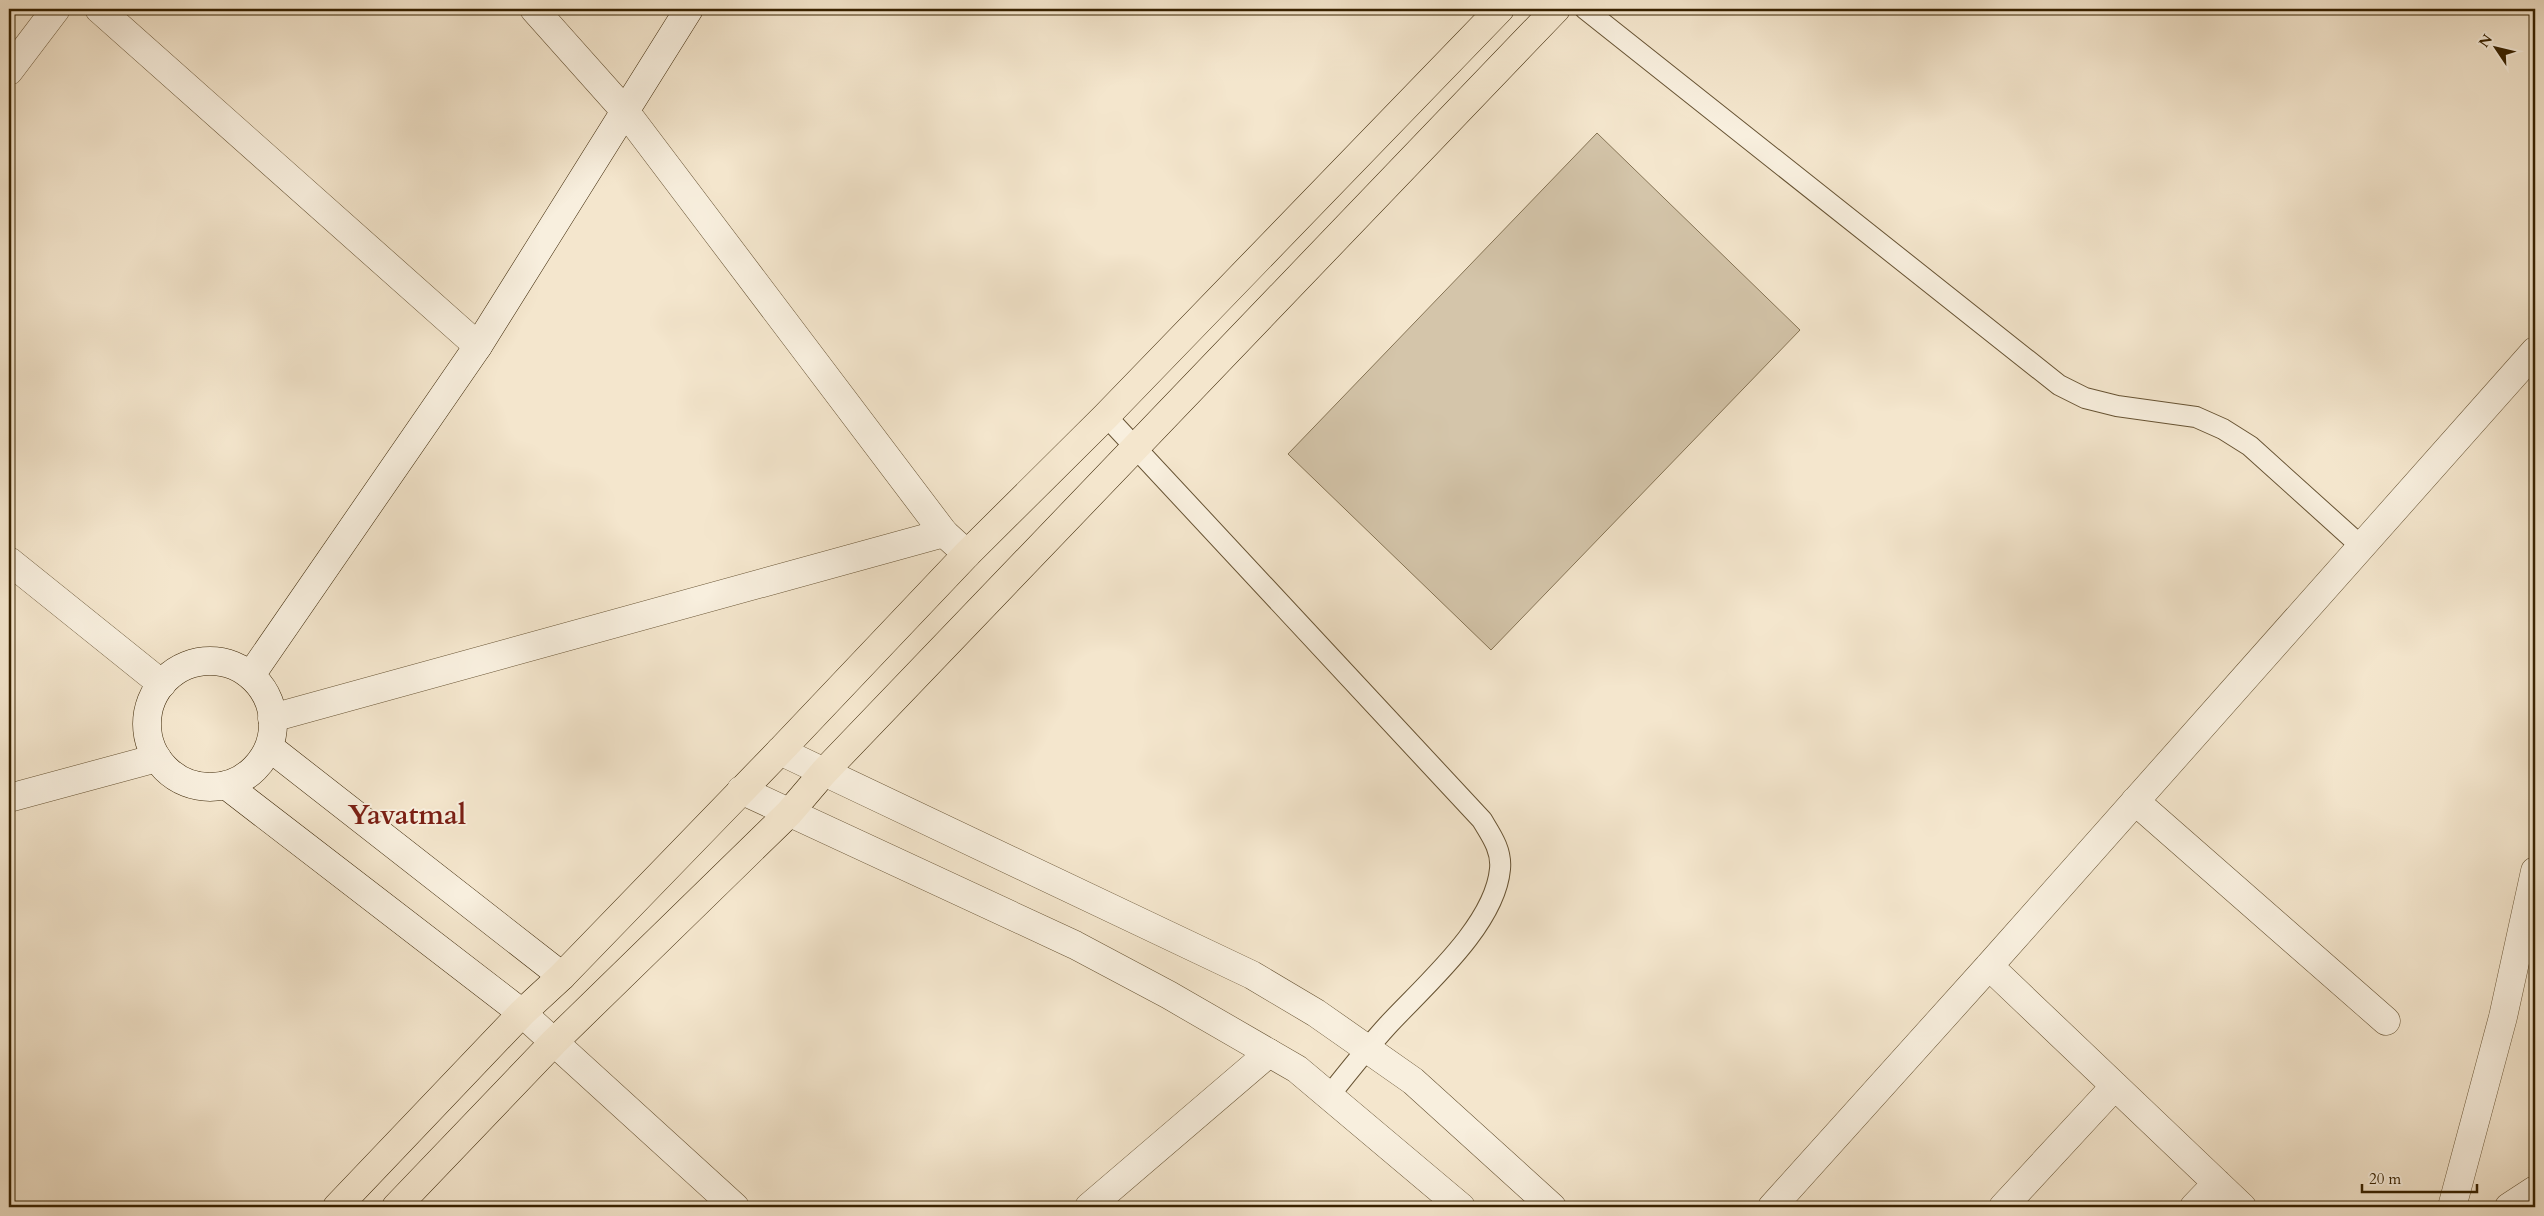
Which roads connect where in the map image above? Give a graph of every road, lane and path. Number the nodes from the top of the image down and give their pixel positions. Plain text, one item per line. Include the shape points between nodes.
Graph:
1 (56, 9) edge
2 (99, 9) edge
3 (534, 9) edge
4 (689, 9) edge
5 (1500, 9) edge
6 (1556, 9) edge
7 (1585, 9) edge
8 (9, 71) edge
9 (625, 111) junction
10 (478, 346) junction
11 (2535, 352) edge
12 (1106, 416) junction
13 (1135, 448) junction
14 (944, 534) junction
15 (2362, 547) junction
16 (967, 554) junction
17 (9, 561) edge
18 (250, 675) junction
19 (162, 684) junction
20 (272, 718) junction
21 (269, 747) junction
22 (780, 751) junction
23 (157, 758) junction
24 (824, 772) junction
25 (226, 785) junction
26 (741, 790) junction
27 (9, 798) edge
28 (2135, 801) junction
29 (789, 813) junction
30 (2535, 870) edge
31 (2528, 936) edge
32 (1989, 966) junction
33 (562, 976) junction
34 (522, 1013) junction
35 (2386, 1021) dead end
36 (554, 1042) junction
37 (1367, 1048) junction
38 (1269, 1053) junction
39 (2115, 1086) junction
40 (1329, 1096) junction
41 (2217, 1183) junction
42 (2535, 1190) edge
43 (337, 1207) edge
44 (396, 1207) edge
45 (735, 1207) edge
46 (1088, 1207) edge
47 (1461, 1207) edge
48 (1552, 1207) edge
49 (1772, 1207) edge
50 (2003, 1207) edge
51 (2194, 1207) edge
52 (2242, 1207) edge
53 (2452, 1207) edge
54 (2509, 1207) edge

1 - 8 street
2 - 10 street
3 - 9 street
4 - 9 street
5 - 12 main road
6 - 13 main road
7 - 15 lane via 2059,386 2085,398 2196,417 2224,429 2250,446
9 - 10 street
9 - 14 street
10 - 18 street
11 - 15 street
12 - 13 lane
12 - 16 main road
13 - 24 main road
13 - 37 lane via 1482,820 1498,847 1500,869 1492,900 1475,930
14 - 16 street
14 - 20 street
15 - 28 street
16 - 22 main road
17 - 19 street
18 - 19 street via 234,665 195,662 177,670
18 - 20 street via 263,690 272,708
19 - 23 street via 152,701 147,720 149,740
20 - 21 street via 274,728
21 - 25 street via 259,764 244,777
21 - 33 street
22 - 24 street
22 - 26 main road
23 - 25 street via 187,783 206,787
23 - 27 street
24 - 29 main road
24 - 37 street via 1252,975
25 - 34 street
26 - 29 street
26 - 33 main road
28 - 32 street
28 - 35 street
29 - 36 main road
29 - 38 street via 1074,946 1169,995
30 - 31 street
31 - 53 street
32 - 39 street
32 - 49 street
33 - 34 main road
34 - 36 street
34 - 43 main road
36 - 44 main road
36 - 45 street
37 - 40 lane
37 - 48 street via 1413,1081
38 - 40 street via 1297,1069
38 - 46 street
39 - 41 street
39 - 50 street
40 - 47 street
41 - 51 street
41 - 52 street
42 - 54 street

